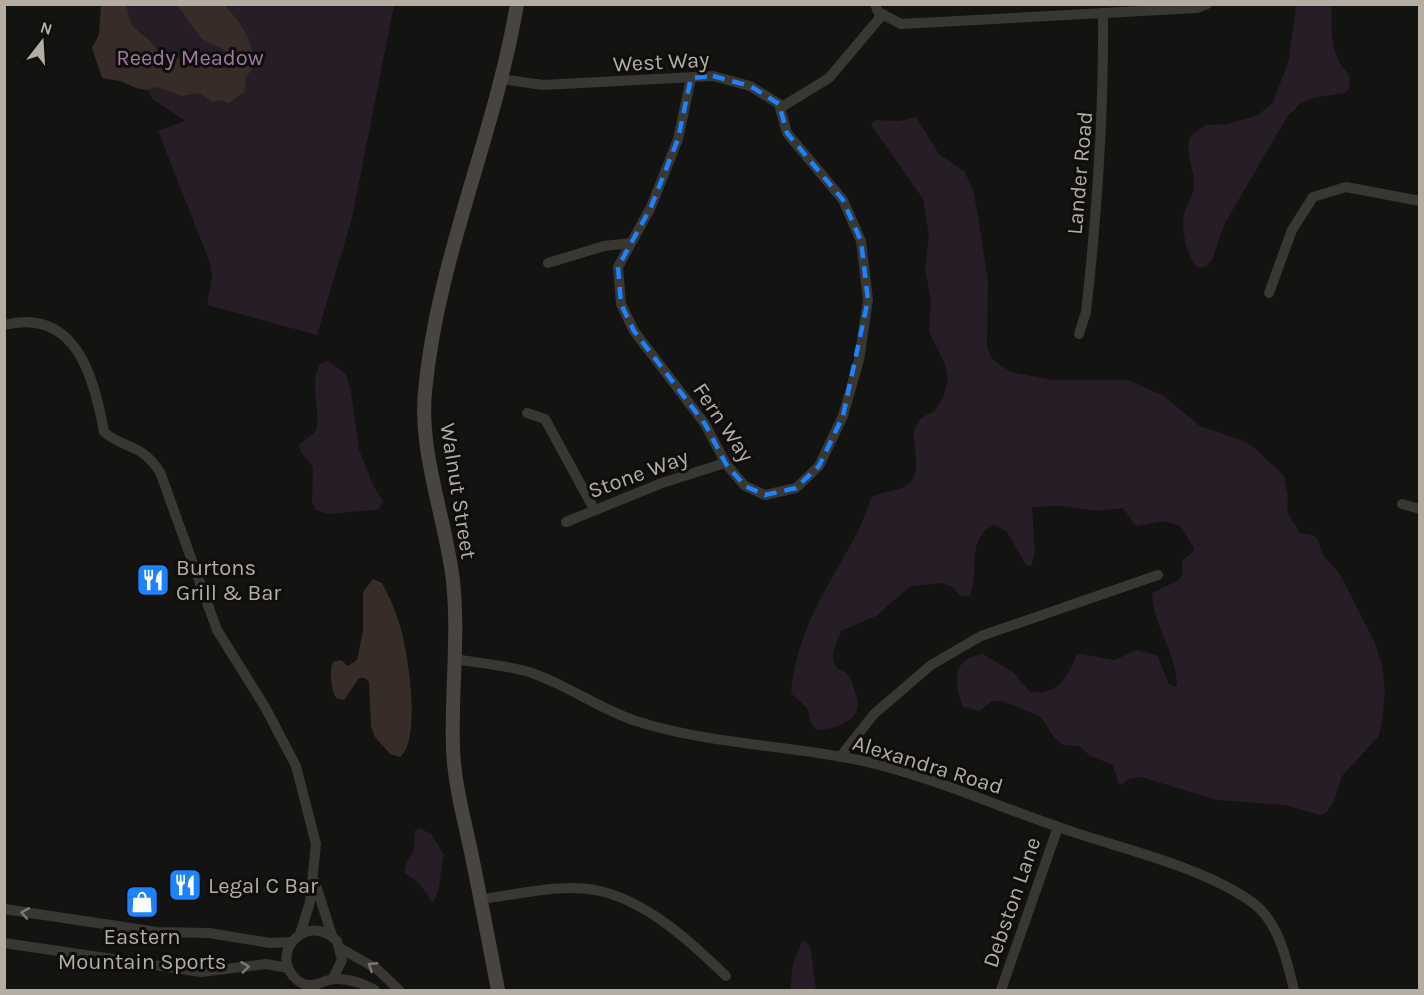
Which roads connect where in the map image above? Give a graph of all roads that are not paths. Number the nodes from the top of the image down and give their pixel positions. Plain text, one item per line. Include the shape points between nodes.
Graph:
1 (518, 4) edge
2 (875, 4) edge
3 (1207, 4) edge
4 (1103, 13) junction
5 (883, 14) junction
6 (691, 78) junction
7 (501, 79) junction
8 (780, 108) junction
9 (1419, 201) edge
10 (631, 243) junction
11 (548, 263) dead end
12 (1269, 293) dead end
13 (4, 325) edge
14 (1079, 334) dead end
15 (527, 413) dead end
16 (725, 463) junction
17 (1402, 504) dead end
18 (1419, 508) edge
19 (594, 509) junction
20 (566, 522) dead end
21 (1158, 575) dead end
22 (454, 659) junction
23 (840, 757) junction
24 (1058, 827) junction
25 (314, 879) junction
26 (481, 899) junction
27 (4, 909) edge
28 (300, 934) junction
29 (332, 936) junction
30 (291, 942) junction
31 (4, 943) edge
32 (340, 948) junction
33 (288, 968) junction
34 (726, 976) dead end
35 (296, 979) junction
36 (328, 984) edge
37 (299, 990) edge
38 (375, 990) edge
39 (399, 990) edge
40 (498, 990) edge
41 (1001, 990) edge
42 (1294, 990) edge

1 - 7 main road, Walnut Street
2 - 5 street
3 - 4 street via 1197,8
4 - 5 street via 901,24
4 - 14 street, Lander Road via 1104,101 1099,173 1086,312
5 - 8 street via 829,78
6 - 7 street, West Way via 543,85
6 - 8 street, West Way via 713,76 750,86
6 - 10 street, Fern Way via 678,139 651,207
7 - 22 main road, Walnut Street via 447,272 424,395 429,452 453,580
8 - 16 street, Fern Way via 787,134 843,200 861,241 868,300 859,360 843,417 819,466 795,488 765,495 746,486
9 - 12 street via 1346,188 1313,197 1292,230
10 - 11 street via 604,246
10 - 16 street, Fern Way via 618,267 621,304 634,332 705,424
13 - 25 street via 40,323 67,337 83,360 97,396 104,432 143,451 160,472 217,630 296,766 316,844
15 - 19 street via 544,419
16 - 19 street, Stone Way
17 - 18 street
19 - 20 street, Stone Way
21 - 23 street via 981,636 931,665 874,714
22 - 23 street, Alexandra Road via 527,672 635,720 700,736
22 - 26 main road, Walnut Street via 453,749
23 - 24 street, Alexandra Road via 938,783
24 - 41 street, Debston Lane
24 - 42 street, Alexandra Road via 1143,854 1224,886 1255,904 1273,928 1285,954
25 - 28 street
25 - 29 street
26 - 34 street via 580,889 600,891 645,911 700,951
26 - 40 main road, Walnut Street
30 -> 27 street via 157,932
28 - 29 street via 318,930
28 - 30 street
29 - 32 street
30 - 33 street
31 -> 33 street via 201,972 266,964
32 - 36 street via 342,960
39 -> 32 street via 377,969
33 - 35 street
35 - 36 street via 305,984
35 - 37 street
36 - 38 street via 358,982

